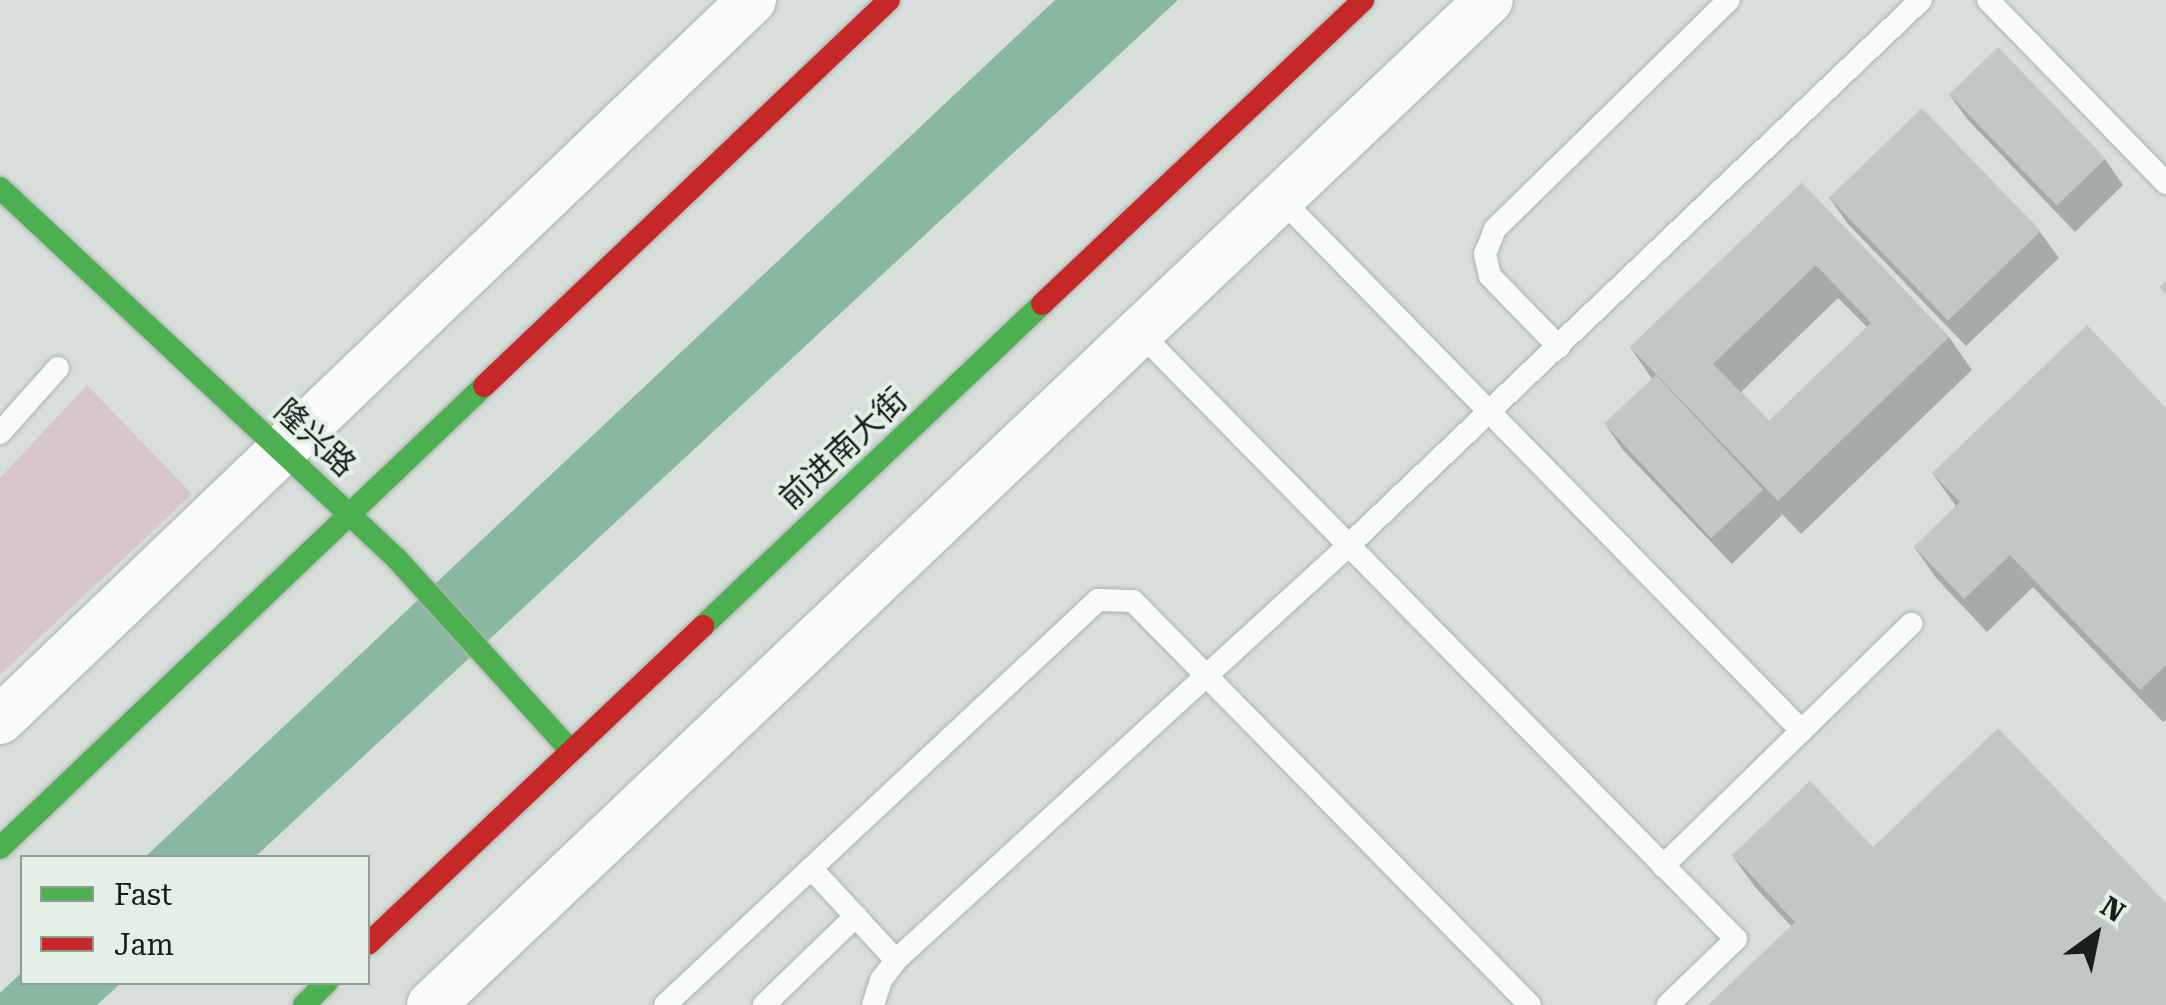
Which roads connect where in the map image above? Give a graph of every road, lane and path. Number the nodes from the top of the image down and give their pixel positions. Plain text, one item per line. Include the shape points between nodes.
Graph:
1 (752, 0) edge
2 (889, 0) edge
3 (1363, 0) edge
4 (1489, 0) edge
5 (1729, 0) edge
6 (1921, 0) edge
7 (1988, 0) edge
8 (2166, 183) edge
9 (0, 188) edge
10 (1280, 198) junction
11 (1139, 332) junction
12 (1559, 348) junction
13 (58, 368) dead end
14 (1490, 412) junction
15 (0, 433) edge
16 (281, 451) junction
17 (350, 515) junction
18 (1349, 545) junction
19 (1911, 624) dead end
20 (1206, 676) junction
21 (0, 720) edge
22 (1802, 731) junction
23 (571, 751) junction
24 (0, 848) edge
25 (1664, 866) junction
26 (811, 868) junction
27 (856, 916) junction
28 (370, 942) edge
29 (896, 960) junction
30 (324, 985) edge
31 (304, 1005) edge
32 (430, 1005) edge
33 (665, 1005) edge
34 (764, 1005) edge
35 (872, 1005) edge
36 (1530, 1005) edge
37 (1668, 1005) edge

1 - 16 street
2 - 17 main road
3 - 23 main road, 前进南大街
4 - 10 street
5 - 12 lane via 1495,229 1486,254 1490,276
6 - 12 lane
7 - 8 lane
9 - 16 main road, 隆兴路
10 - 11 street
10 - 14 lane
11 - 18 lane
11 - 32 street
12 - 14 lane
13 - 15 lane
14 - 18 lane
14 - 22 lane
16 - 17 main road, 隆兴路
16 - 21 street
17 - 23 main road, 隆兴路
17 - 24 main road
18 - 20 lane
18 - 25 lane
19 - 22 lane
20 - 26 lane via 1134,601 1098,600
20 - 29 lane
20 - 36 lane
22 - 25 lane
23 - 28 main road, 前进南大街
25 - 37 lane via 1736,939
26 - 27 lane
26 - 33 lane
27 - 29 lane
27 - 34 lane
29 - 35 lane
30 - 31 main road

